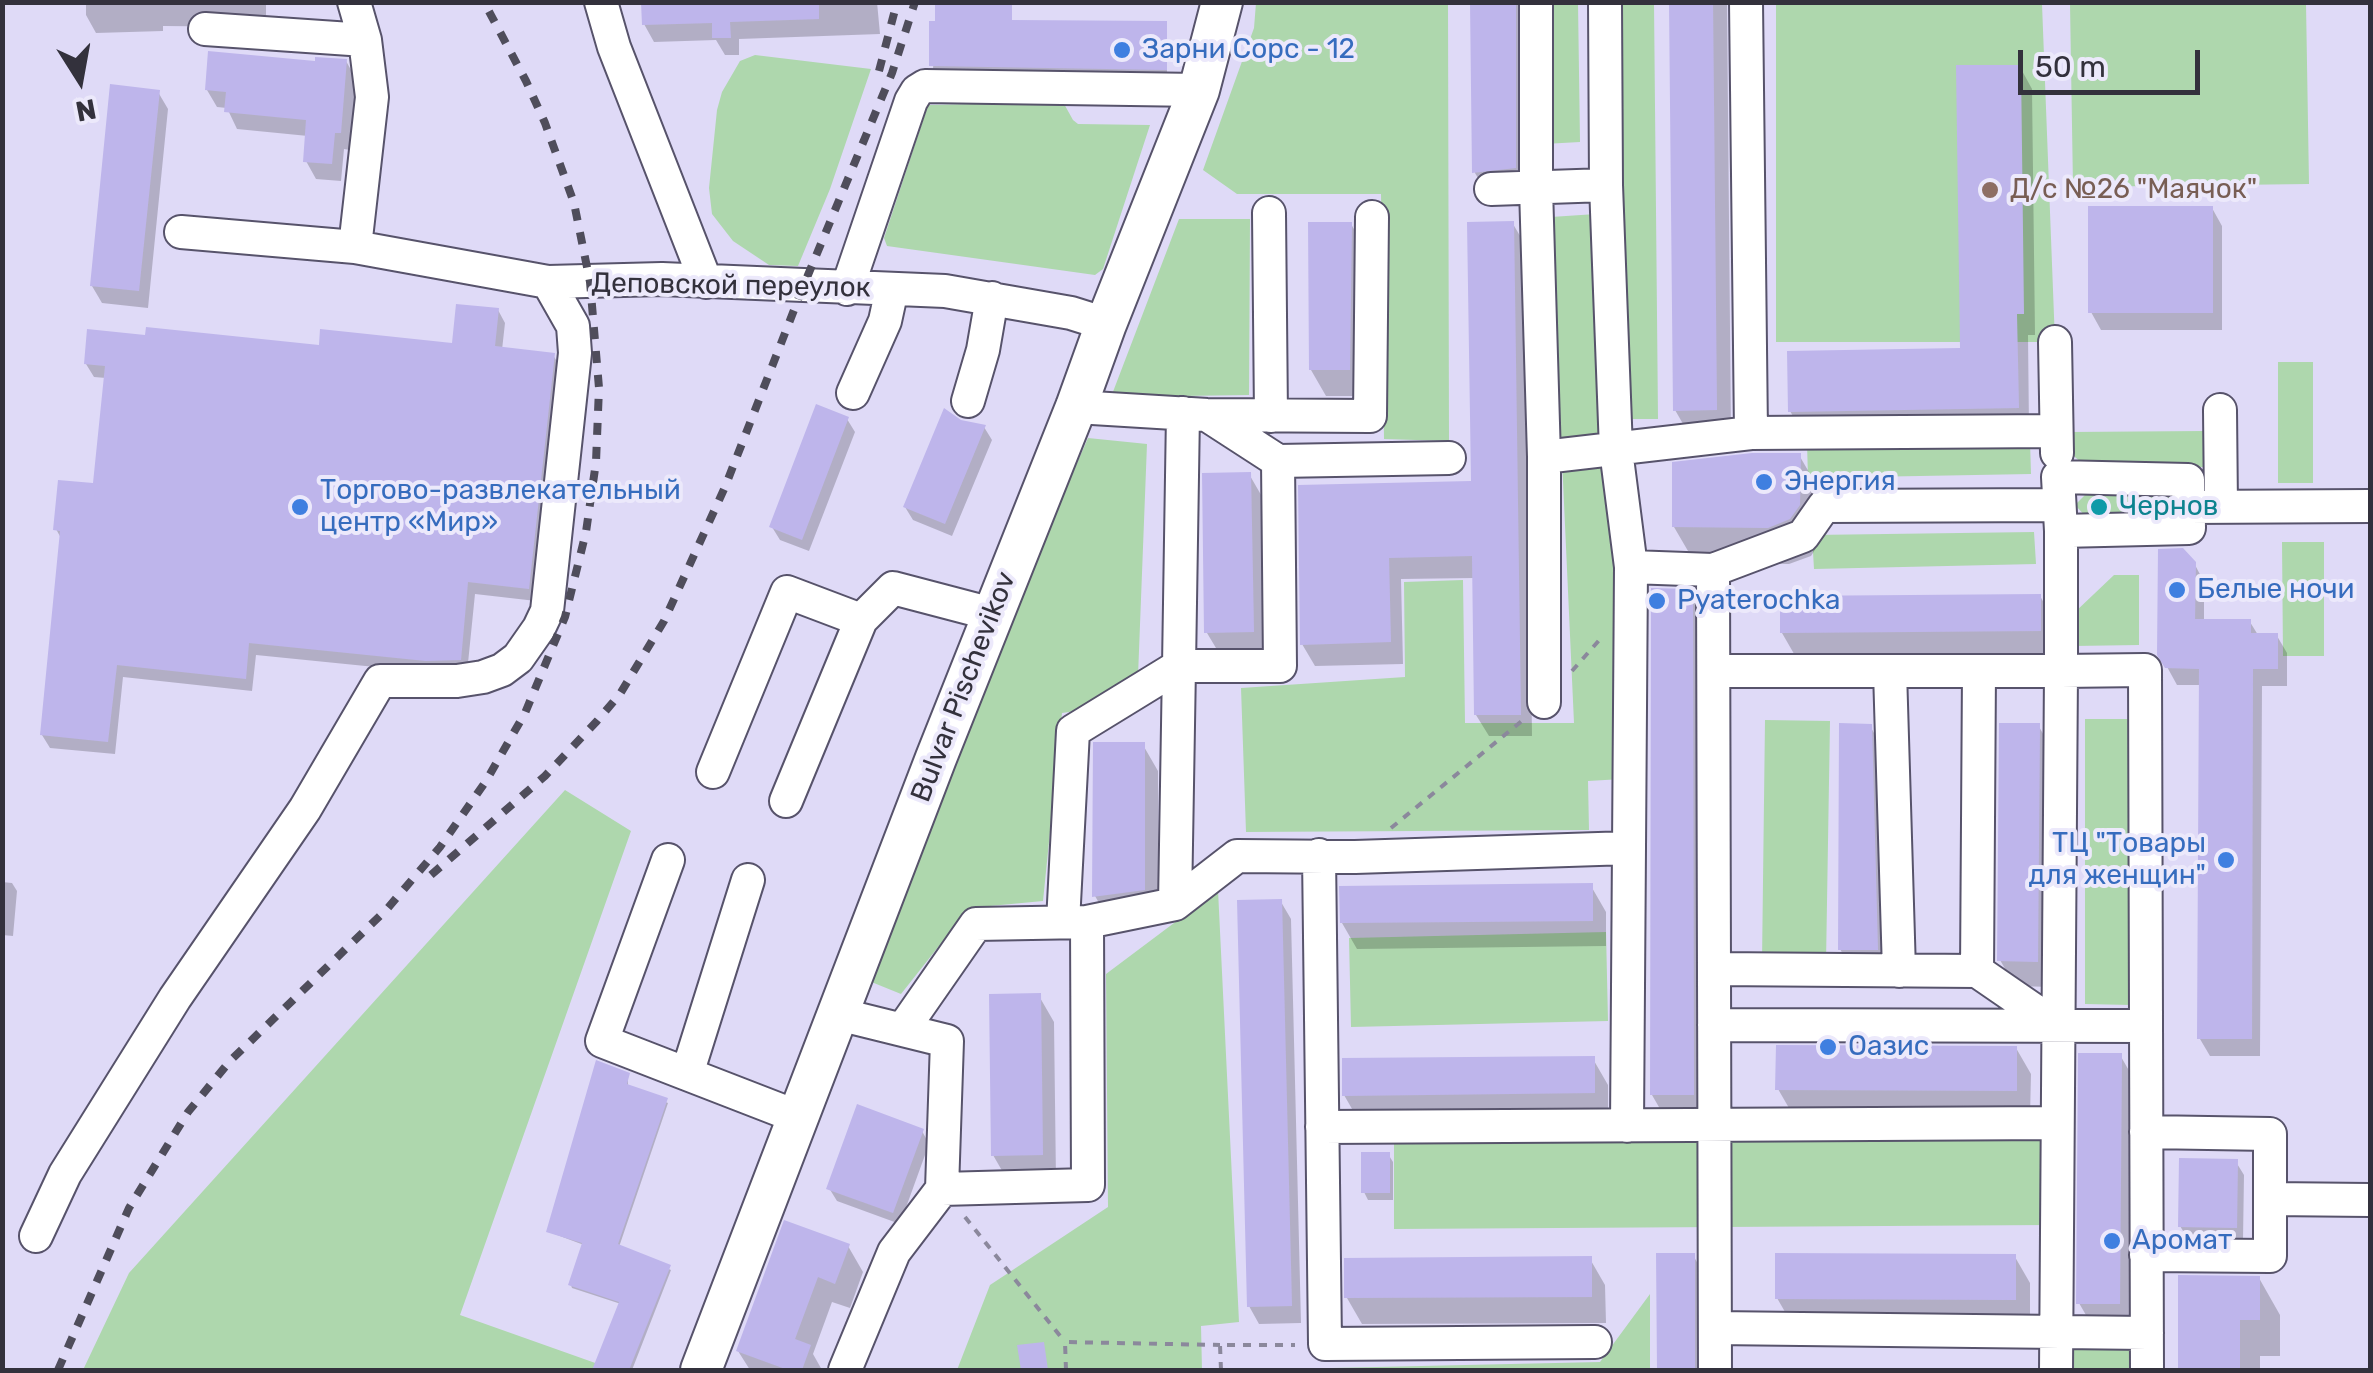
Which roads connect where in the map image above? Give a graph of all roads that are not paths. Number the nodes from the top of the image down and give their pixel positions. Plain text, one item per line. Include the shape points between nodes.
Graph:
1 (354, 2) edge
2 (601, 2) edge
3 (1222, 2) edge
4 (1536, 2) edge
5 (1605, 2) edge
6 (1746, 2) edge
7 (205, 28) dead end
8 (364, 40) junction
9 (1199, 90) junction
10 (1606, 186) junction
11 (1536, 188) junction
12 (1491, 190) dead end
13 (1268, 214) dead end
14 (1372, 217) dead end
15 (181, 232) dead end
16 (355, 247) junction
17 (548, 282) junction
18 (706, 282) junction
19 (847, 289) junction
20 (892, 290) junction
21 (992, 298) junction
22 (1106, 324) junction
23 (2055, 342) dead end
24 (853, 393) dead end
25 (968, 401) dead end
26 (1076, 408) junction
27 (2220, 410) dead end
28 (1195, 414) junction
29 (1271, 416) junction
30 (2056, 431) junction
31 (1751, 433) junction
32 (1616, 450) junction
33 (1449, 458) dead end
34 (1544, 458) junction
35 (1278, 460) junction
36 (2059, 505) junction
37 (2205, 506) junction
38 (2370, 506) edge
39 (1631, 567) junction
40 (1712, 570) junction
41 (992, 614) junction
42 (861, 620) junction
43 (1179, 666) junction
44 (1715, 671) junction
45 (1890, 671) junction
46 (1979, 671) junction
47 (2060, 671) junction
48 (1544, 702) road end
49 (713, 772) dead end
50 (786, 802) dead end
51 (1629, 848) junction
52 (1319, 856) junction
53 (668, 860) dead end
54 (748, 880) dead end
55 (1175, 904) junction
56 (1075, 922) junction
57 (1714, 970) junction
58 (1899, 971) junction
59 (1977, 971) junction
60 (838, 1014) junction
61 (1714, 1025) junction
62 (2057, 1026) junction
63 (2146, 1026) junction
64 (902, 1029) junction
65 (687, 1074) junction
66 (798, 1118) junction
67 (2057, 1122) junction
68 (1715, 1125) junction
69 (1627, 1126) junction
70 (1322, 1127) junction
71 (2146, 1132) junction
72 (942, 1189) junction
73 (2270, 1200) junction
74 (2370, 1200) edge
75 (36, 1236) dead end
76 (2146, 1255) junction
77 (1715, 1328) junction
78 (2056, 1332) junction
79 (2147, 1333) junction
80 (1595, 1342) dead end
81 (701, 1370) edge
82 (845, 1370) edge
83 (1715, 1370) edge
84 (2056, 1370) edge
85 (2147, 1370) edge

1 - 8 street
2 - 18 street
3 - 9 main road, Bulvar Pischevikov
4 - 11 street
5 - 10 street
6 - 31 street
7 - 8 street
8 - 16 street via 372,97
9 - 19 street via 925,86 911,101
9 - 22 main road, Bulvar Pischevikov
10 - 11 street
10 - 32 street
11 - 12 street
11 - 34 street
13 - 29 street
14 - 29 street via 1370,416
15 - 16 street, Деповской переулок
16 - 17 street, Деповской переулок
17 - 18 street, Деповской переулок
17 - 75 street via 573,326 574,353 547,611 539,628 518,658 483,678 380,680 306,809 175,998 66,1174
18 - 19 street, Деповской переулок
19 - 20 street, Деповской переулок
20 - 21 street, Деповской переулок
20 - 24 street
21 - 22 street, Деповской переулок
21 - 25 street
22 - 26 main road, Bulvar Pischevikov
23 - 30 street
26 - 28 street
26 - 41 main road, Bulvar Pischevikov
27 - 37 street
28 - 29 street
28 - 35 street
28 - 43 street
30 - 31 street
30 - 36 street
31 - 32 street
32 - 34 street
32 - 39 street
33 - 35 street
34 - 48 street
35 - 43 street via 1280,666
36 - 37 street via 2189,528
36 - 37 street via 2188,480
36 - 40 street via 1824,506 1803,536
36 - 47 street
37 - 38 street
39 - 40 street
39 - 51 street
40 - 44 street
41 - 42 street via 893,588
41 - 60 main road, Bulvar Pischevikov
42 - 49 street via 786,592
42 - 50 street
43 - 55 street
43 - 56 street via 1073,731
44 - 45 street
44 - 57 street
45 - 46 street
45 - 58 street
46 - 47 street
46 - 59 street
47 - 62 street
47 - 63 street via 2145,670
51 - 52 street
51 - 69 street
52 - 55 street via 1237,856
52 - 70 street
53 - 65 street via 602,1040
54 - 65 street
55 - 56 street
56 - 64 street via 976,924
56 - 72 street via 1088,1185
57 - 58 street
57 - 61 street
58 - 59 street
59 - 62 street
60 - 64 street
60 - 66 main road, Bulvar Pischevikov
61 - 62 street
61 - 68 street
62 - 63 street
62 - 67 street
63 - 71 street
64 - 72 street via 947,1041
65 - 66 street
66 - 81 main road, Bulvar Pischevikov
67 - 68 street
67 - 78 street
68 - 69 street
68 - 77 street
69 - 70 street
70 - 80 street via 1325,1344
71 - 73 street via 2270,1134
71 - 76 street
72 - 82 street via 894,1252
73 - 74 street
73 - 76 street via 2270,1256
76 - 79 street
77 - 78 street
77 - 83 street
78 - 79 street
78 - 84 street
79 - 85 street

